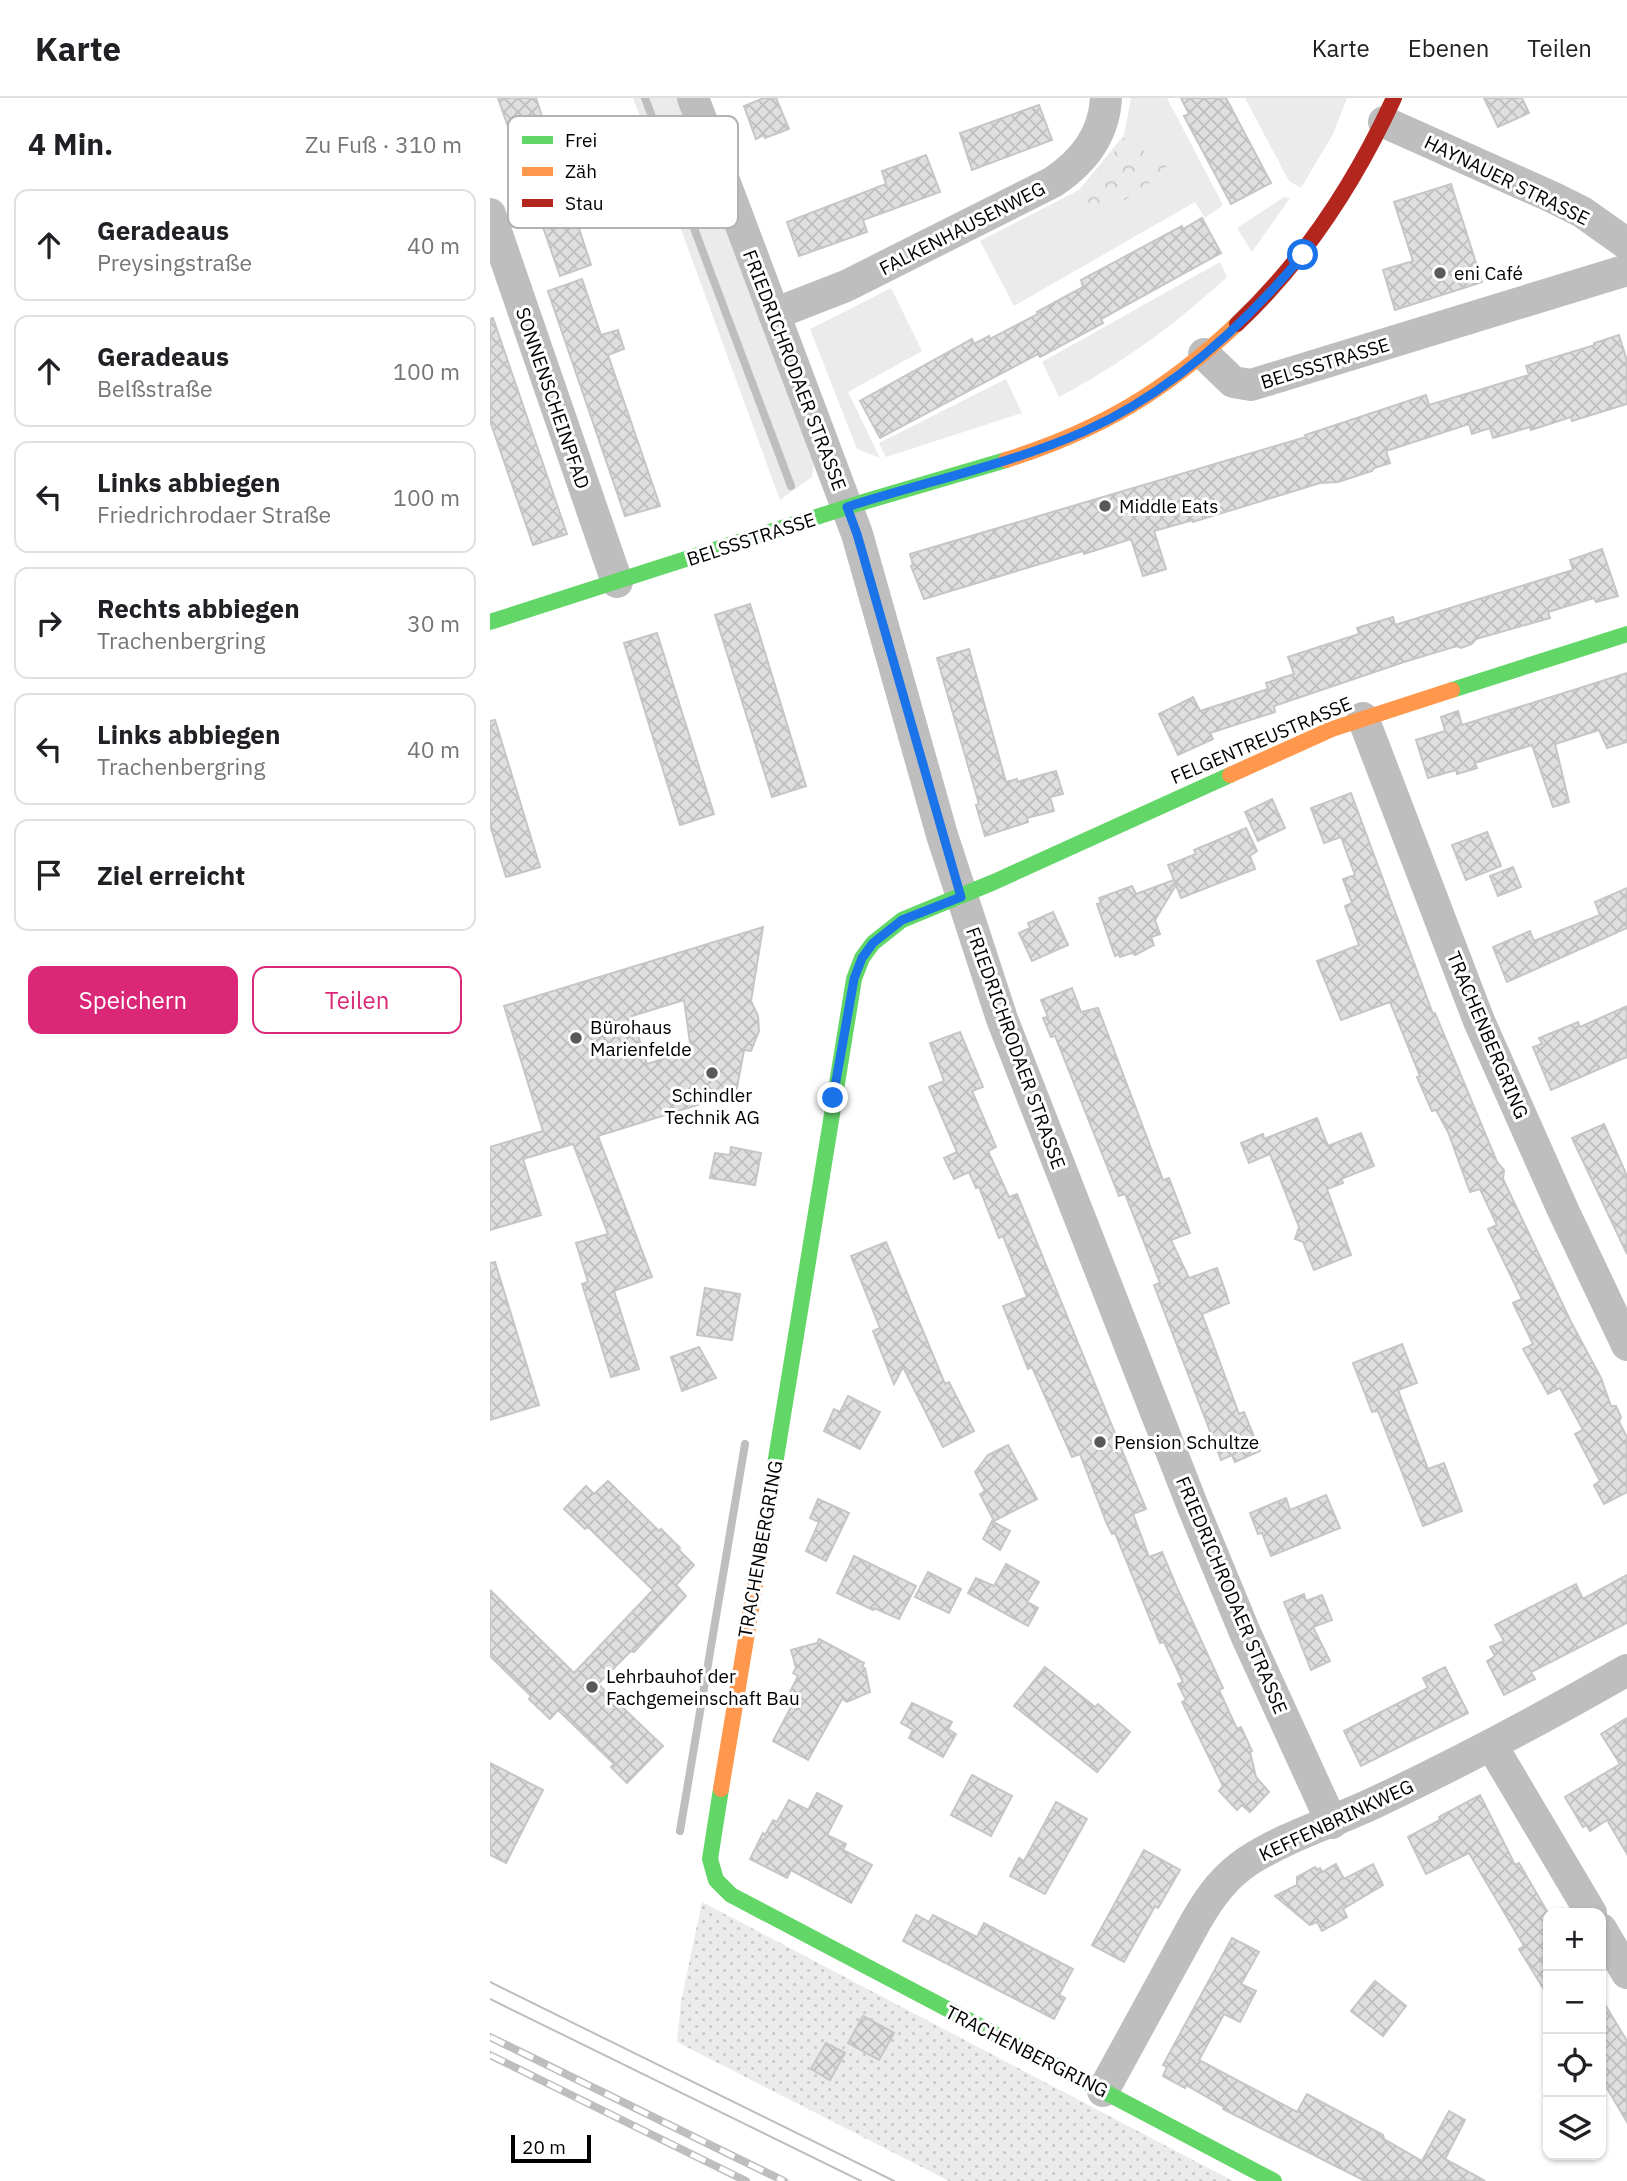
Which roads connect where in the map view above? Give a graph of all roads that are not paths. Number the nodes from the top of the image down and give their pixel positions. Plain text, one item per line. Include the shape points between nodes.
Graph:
1 (693, 98) edge
2 (1106, 98) edge
3 (1389, 110) edge
4 (700, 116) edge
5 (490, 214) edge
6 (738, 218) edge
7 (1627, 243) edge
8 (1620, 272) edge
9 (774, 314) junction
10 (1204, 354) junction
11 (847, 507) junction
12 (617, 582) junction
13 (490, 622) edge
14 (1627, 635) edge
15 (1363, 718) junction
16 (961, 897) junction
17 (1627, 1345) edge
18 (1627, 1670) edge
19 (1492, 1746) junction
20 (1332, 1823) junction
21 (1588, 1908) edge
22 (1606, 1937) edge
23 (1627, 1973) edge
24 (1103, 2091) junction
25 (1274, 2181) edge

1 - 4 street, FRIEDRICHRODAER STRASSE
2 - 9 street, FALKENHAUSENWEG via 1096,138 1083,158 1053,182 846,285
3 - 7 street, HAYNAUER STRASSE via 1582,212
3 - 10 street via 1357,175 1303,255 1279,284
5 - 12 street, SONNENSCHEINPFAD
6 - 9 street, FRIEDRICHRODAER STRASSE
8 - 10 street, BELSSSTRASSE via 1251,385 1233,382
9 - 11 street, FRIEDRICHRODAER STRASSE
10 - 11 street, BELSSSTRASSE via 1127,409 1085,431 1033,452
11 - 12 street, BELSSSTRASSE
11 - 16 street, FRIEDRICHRODAER STRASSE
12 - 13 street, BELSSSTRASSE
14 - 15 street, FELGENTREUSTRASSE
15 - 16 street, FELGENTREUSTRASSE
15 - 17 street, TRACHENBERGRING via 1479,1020
16 - 20 street, FRIEDRICHRODAER STRASSE via 1002,1019 1193,1507
16 - 24 street, TRACHENBERGRING via 885,931 862,958 854,979 710,1872 732,1895
18 - 19 street, KEFFENBRINKWEG
19 - 20 street, KEFFENBRINKWEG
19 - 21 street
20 - 24 street, KEFFENBRINKWEG via 1280,1843 1229,1875 1212,1895
22 - 23 street
24 - 25 street, TRACHENBERGRING

